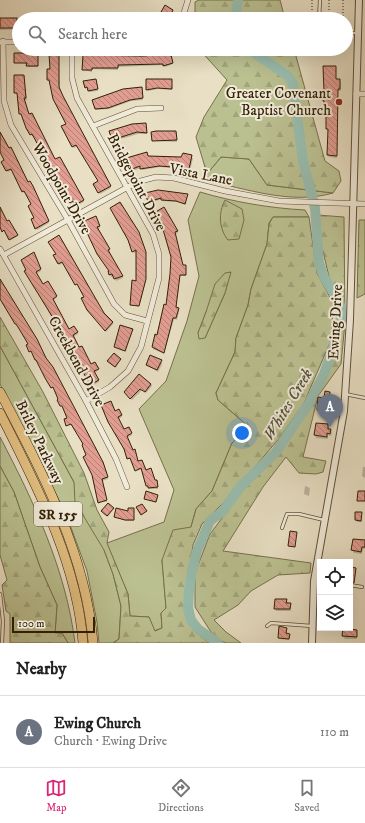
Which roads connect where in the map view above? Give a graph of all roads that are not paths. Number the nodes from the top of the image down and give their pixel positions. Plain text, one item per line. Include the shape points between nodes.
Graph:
1 (188, 0) edge
2 (320, 0) edge
3 (358, 0) edge
4 (184, 12) edge
5 (319, 12) edge
6 (353, 33) edge
7 (358, 33) junction
8 (2, 42) edge
9 (72, 56) edge
10 (356, 94) junction
11 (365, 94) edge
12 (161, 108) dead end
13 (93, 126) junction
14 (127, 187) junction
15 (352, 204) junction
16 (365, 204) edge
17 (68, 220) junction
18 (0, 249) edge
19 (4, 255) junction
20 (147, 321) junction
21 (0, 392) edge
22 (345, 394) junction
23 (365, 398) edge
24 (86, 401) junction
25 (0, 413) edge
26 (127, 487) dead end
27 (324, 520) junction
28 (282, 528) dead end
29 (320, 559) edge
30 (317, 581) edge
31 (353, 586) edge
32 (362, 587) dead end
33 (0, 594) edge
34 (267, 626) dead end
35 (312, 626) junction
36 (2, 643) edge
37 (83, 643) edge
38 (93, 643) edge
39 (312, 643) edge

1 - 4 street
2 - 5 lane
3 - 7 street, Ewing Drive
6 - 7 lane
7 - 10 street, Ewing Drive
8 - 17 street, Woodpoint Drive via 4,101 12,125
9 - 13 street, Bridgepoint Drive via 72,78 77,98
10 - 11 street
10 - 15 street, Ewing Drive
12 - 13 street via 137,109
13 - 14 street, Bridgepoint Drive
14 - 15 street, Vista Lane via 156,177 174,178 279,201
14 - 17 street, Vista Lane
14 - 20 street, Bridgepoint Drive via 153,234 159,254 158,278
15 - 16 street, Vista Lane
15 - 22 street, Ewing Drive via 350,320
17 - 19 street, Vista Lane
17 - 20 street, Woodpoint Drive via 114,304 126,315
18 - 19 street, Creekbend Drive
19 - 24 street, Creekbend Drive
20 - 24 street, Bridgepoint Drive via 141,347 128,370 110,387
21 - 38 highway, Briley Parkway / SR 155 via 28,445 71,543 88,604
22 - 23 lane
22 - 27 street, Ewing Drive
24 - 26 street, Creekbend Drive via 116,459
25 - 37 highway, Briley Parkway / SR 155 via 63,550 78,606
27 - 28 lane via 300,514 287,514
27 - 29 street, Ewing Drive
30 - 35 street, Ewing Drive
31 - 32 lane
33 - 36 lane
34 - 35 lane via 272,623
35 - 39 street, Ewing Drive

